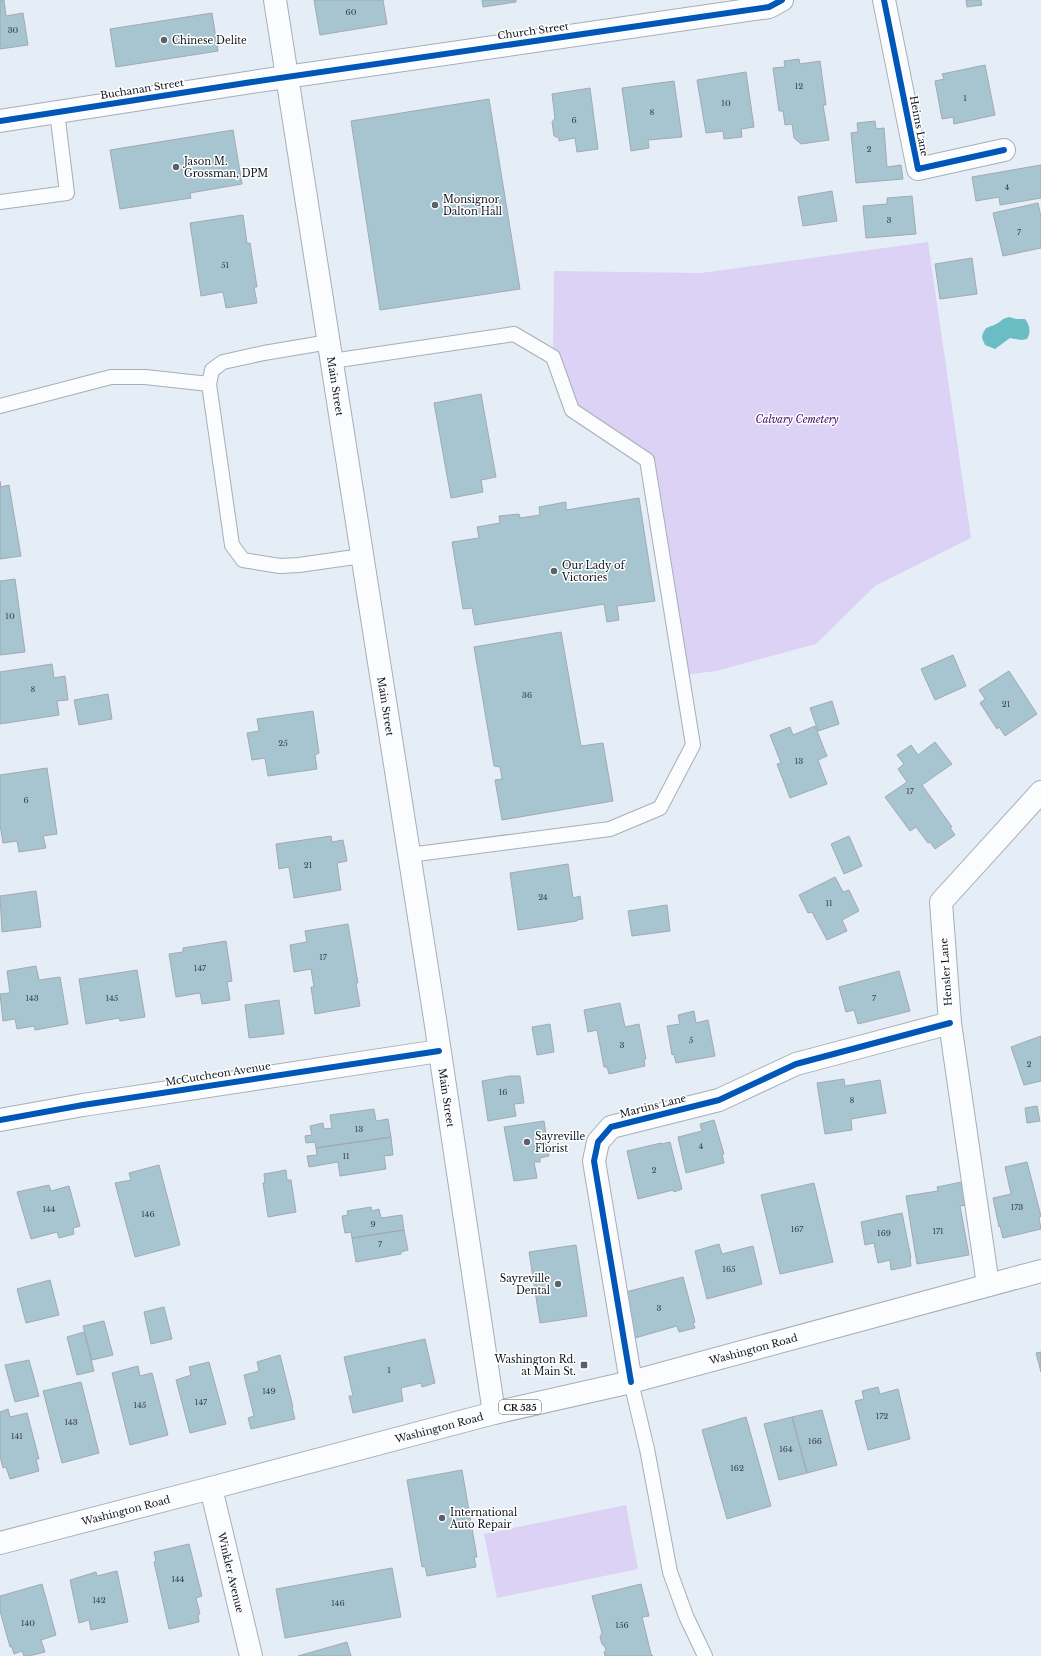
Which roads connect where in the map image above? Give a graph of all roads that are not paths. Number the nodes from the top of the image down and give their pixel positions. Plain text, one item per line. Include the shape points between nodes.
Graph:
1 (275, 0) edge
2 (782, 0) edge
3 (884, 0) edge
4 (286, 77) junction
5 (57, 112) junction
6 (0, 121) edge
7 (1004, 150) dead end
8 (0, 202) edge
9 (331, 352) junction
10 (209, 384) junction
11 (0, 406) edge
12 (362, 556) junction
13 (1041, 792) edge
14 (409, 855) junction
15 (950, 1023) junction
16 (439, 1051) junction
17 (0, 1120) edge
18 (1041, 1271) edge
19 (988, 1285) junction
20 (631, 1382) junction
21 (494, 1413) junction
22 (212, 1488) junction
23 (0, 1543) edge
24 (251, 1656) edge
25 (705, 1656) edge

1 - 4 street, Main Street
2 - 4 street, Church Street via 769,7
3 - 7 street, Heims Lane via 918,169
4 - 5 street, Buchanan Street
4 - 9 street, Main Street
5 - 6 street, Buchanan Street
5 - 8 lane via 68,194
9 - 10 lane via 264,353 223,362 212,370
9 - 12 street, Main Street
9 - 14 lane via 514,334 553,357 572,410 647,460 683,676 693,745 660,808 610,829
10 - 11 lane via 145,377 111,377
10 - 12 lane via 232,546 243,560 280,566
12 - 14 street, Main Street
13 - 15 street, Hensler Lane via 941,902
14 - 16 street, Main Street
15 - 19 street, Hensler Lane
15 - 20 street, Martins Lane via 796,1064 720,1100 611,1127 598,1142 594,1161
16 - 17 street, McCutcheon Avenue
16 - 21 street, Main Street
18 - 19 street, Washington Road / CR 535
19 - 20 street, Washington Road / CR 535
20 - 21 street, Washington Road / CR 535
20 - 25 lane via 647,1449 670,1572 686,1616
21 - 22 street, Washington Road / CR 535
22 - 23 street, Washington Road / CR 535
22 - 24 street, Winkler Avenue

